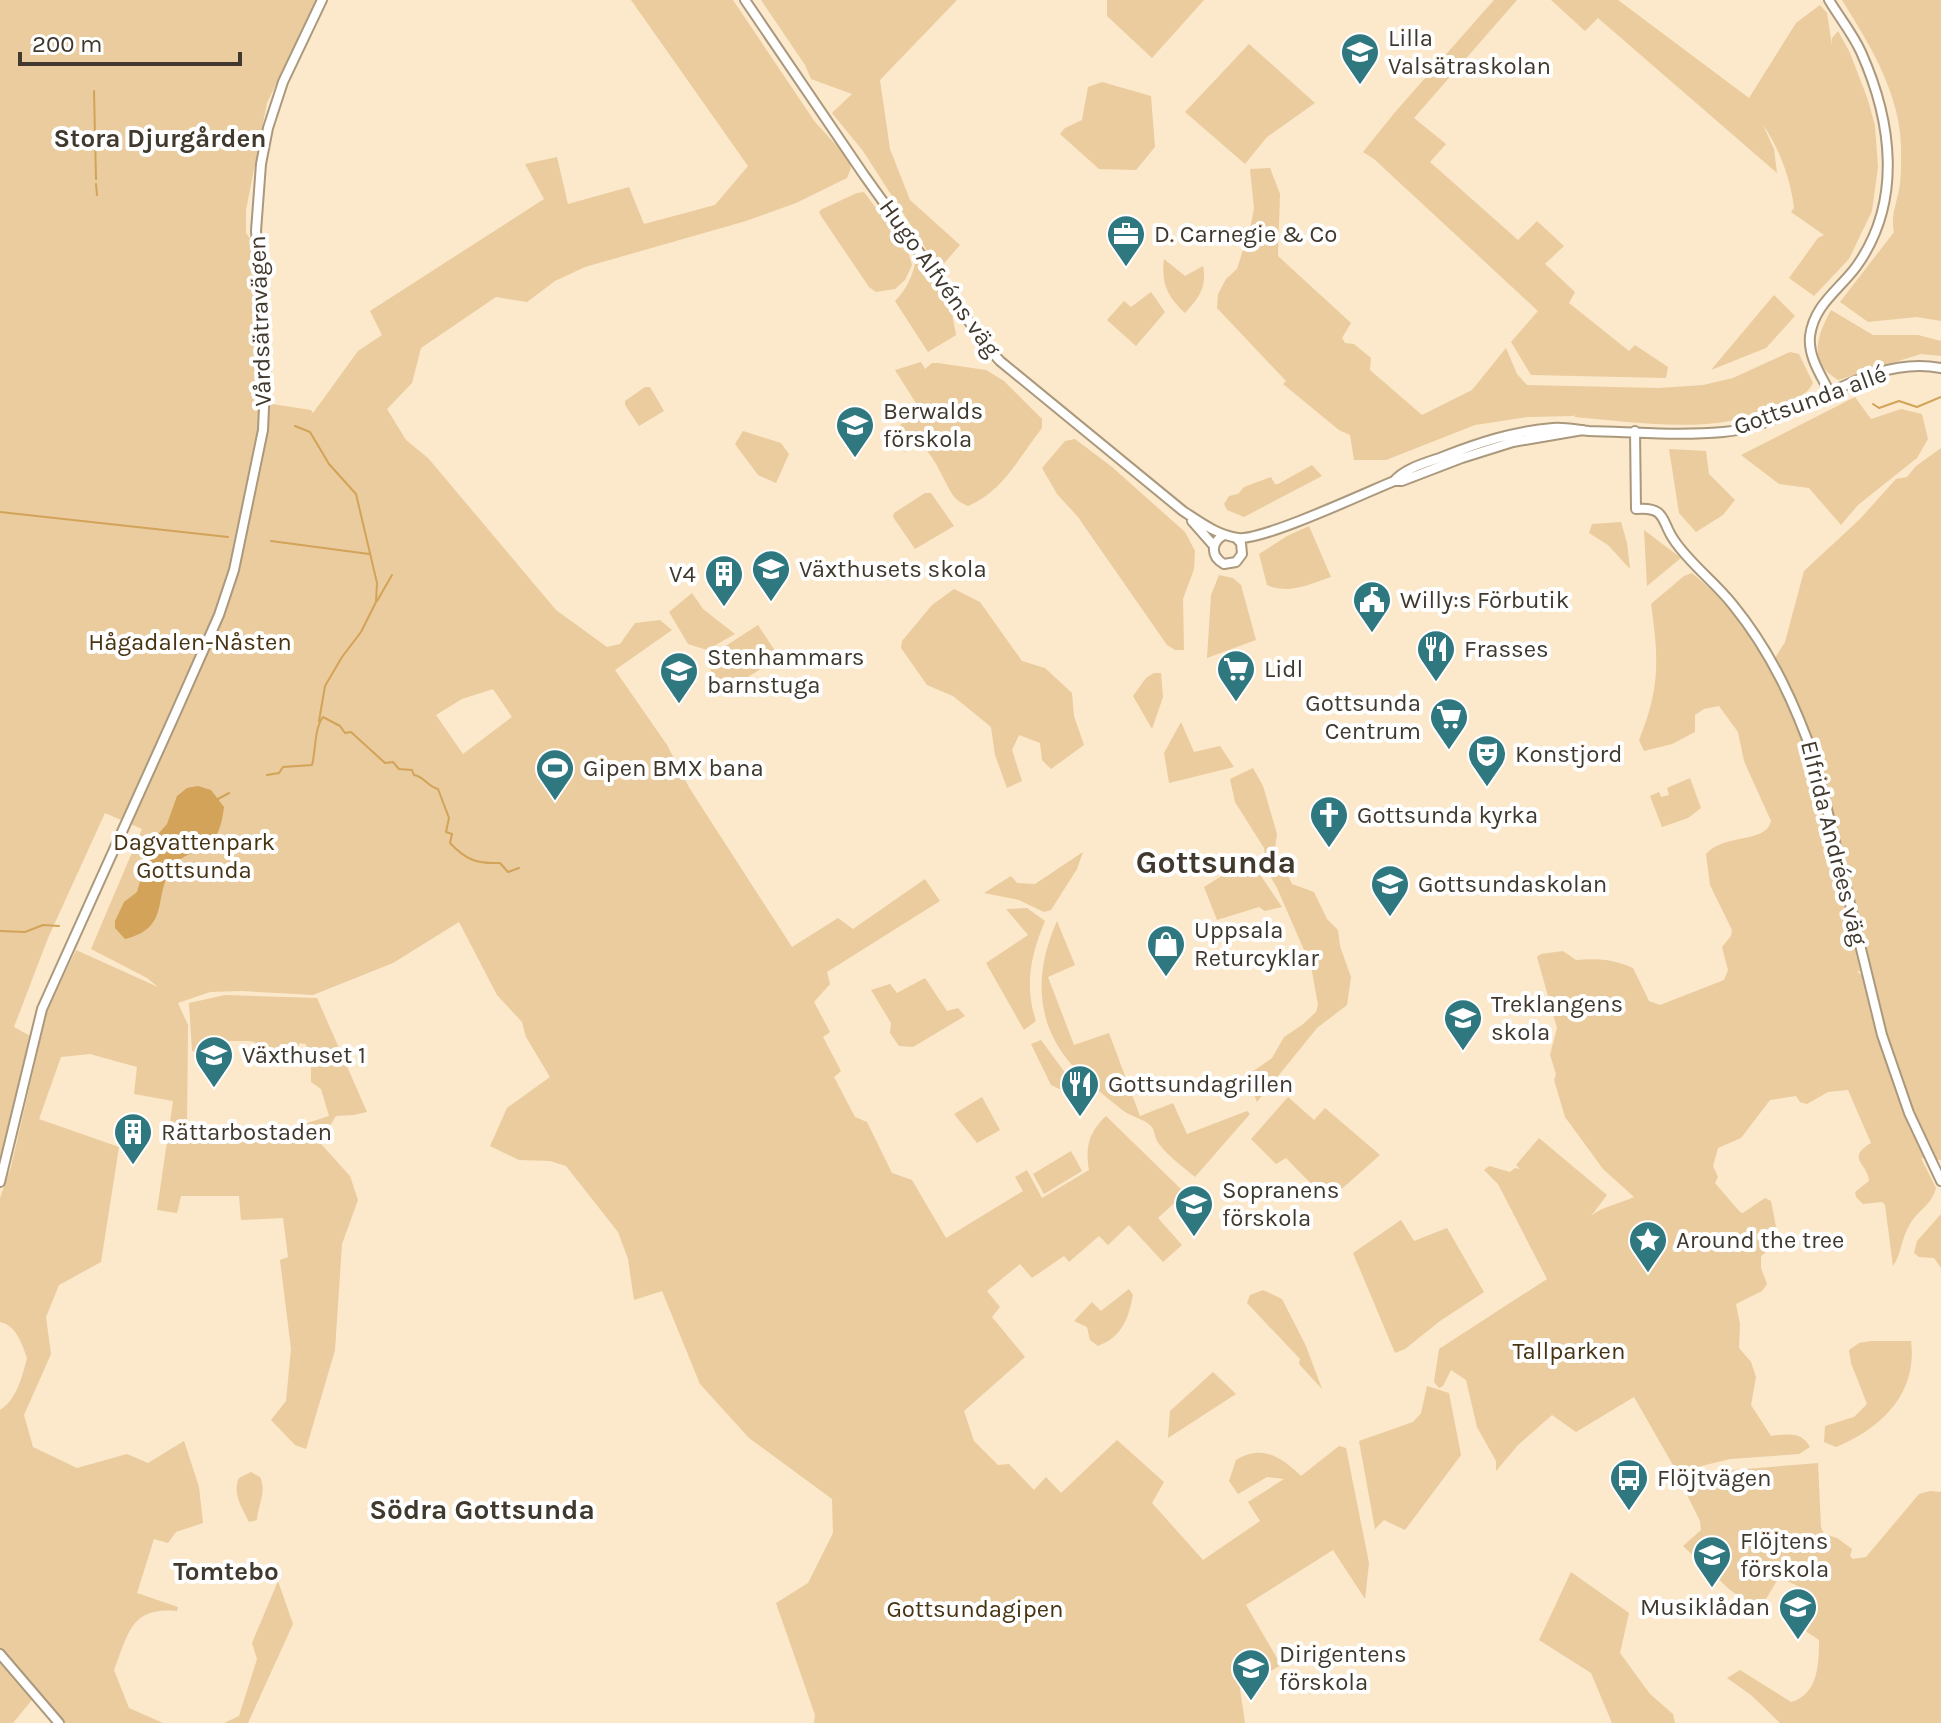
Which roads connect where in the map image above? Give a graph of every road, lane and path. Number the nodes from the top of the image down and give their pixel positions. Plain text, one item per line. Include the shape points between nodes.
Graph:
1 (322, 0) edge
2 (745, 0) edge
3 (1829, 0) edge
4 (1941, 368) edge
5 (1830, 393) junction
6 (1635, 431) junction
7 (1183, 511) junction
8 (1264, 533) junction
9 (1224, 535) junction
10 (1236, 538) junction
11 (1214, 546) junction
12 (1242, 548) junction
13 (1941, 1181) edge
14 (0, 1182) edge
15 (0, 1654) edge
16 (59, 1723) edge

1 - 14 street, Vårdsätravägen via 283,82 261,164 256,231 266,362 263,430 234,570 219,615 42,1009
2 - 7 street, Hugo Alfvéns väg via 988,348
3 - 5 street via 1860,49 1879,99 1889,153 1888,187 1870,243 1815,314 1810,351
4 - 5 street, Gottsunda allé via 1909,366
5 - 6 street, Gottsunda allé via 1741,430
6 - 8 street, Gottsunda allé via 1583,430 1513,442 1394,481
6 - 13 street, Elfrida Andrées väg via 1636,509 1664,516 1673,540 1732,603 1772,661 1802,722 1882,1035 1909,1113
7 - 9 street, Hugo Alfvéns väg
7 - 11 street, Hugo Alfvéns väg
8 - 10 street, Gottsunda allé
8 - 12 street, Gottsunda allé
9 - 10 street
9 - 11 street
10 - 12 street
11 - 12 street via 1217,559 1228,564 1239,559
15 - 16 street

